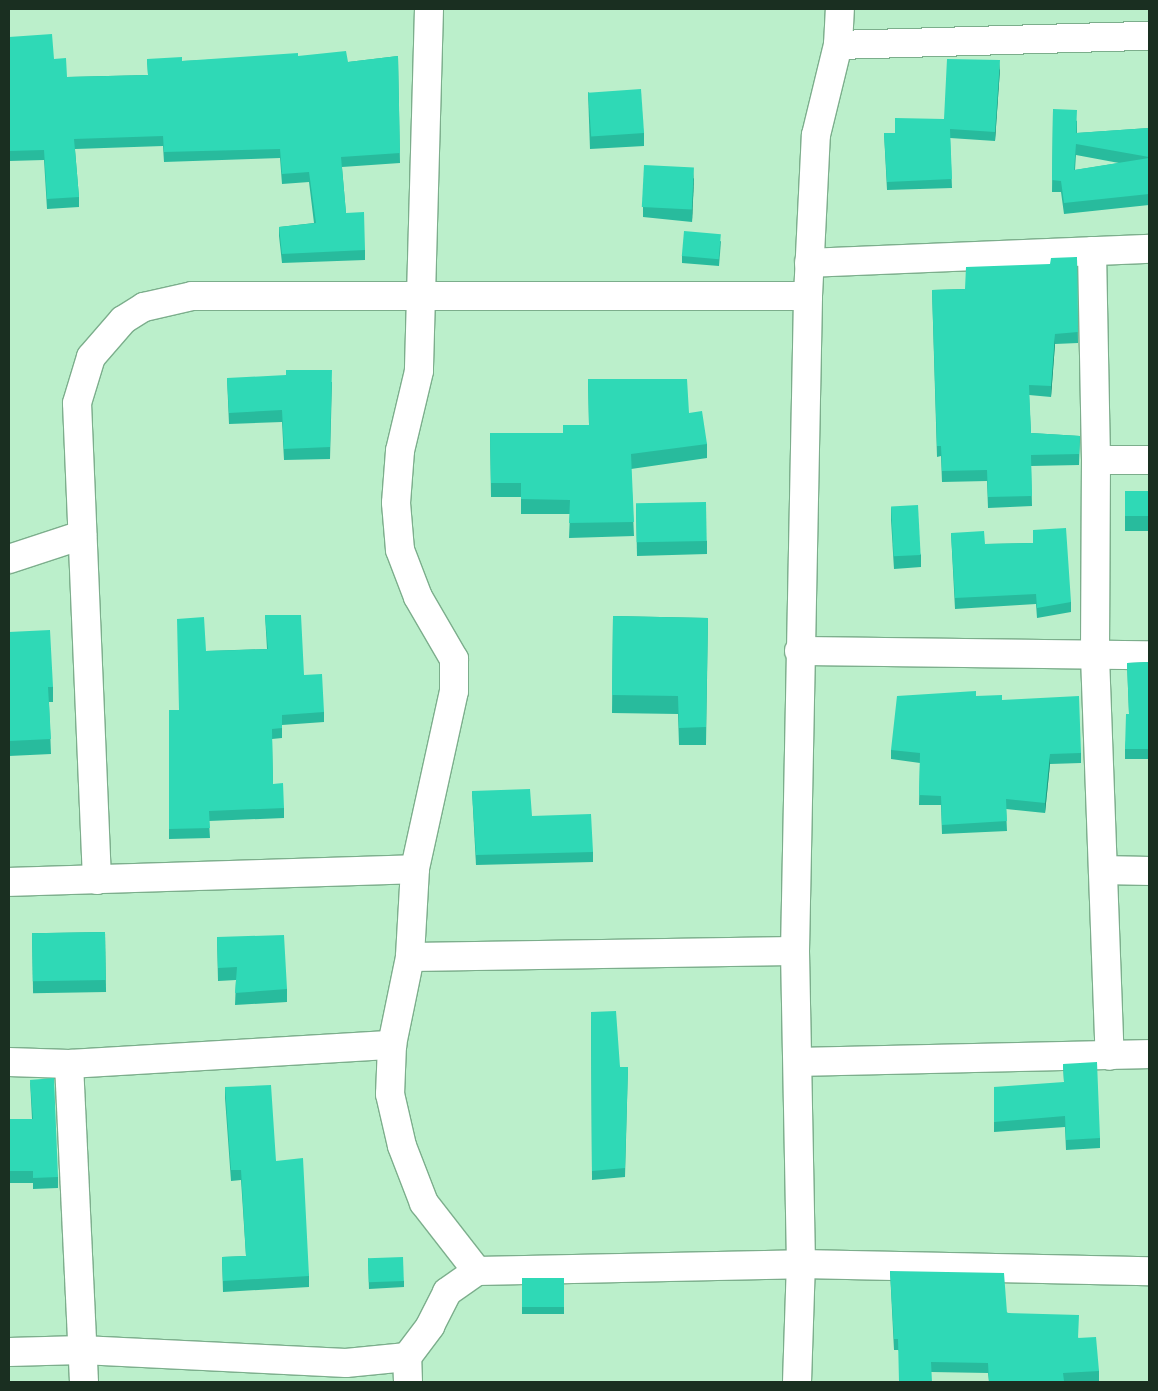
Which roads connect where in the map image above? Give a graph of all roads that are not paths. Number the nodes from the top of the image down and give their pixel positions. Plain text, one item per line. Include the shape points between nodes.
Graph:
1 (429, 9) edge
2 (840, 9) edge
3 (1149, 36) edge
4 (838, 45) junction
5 (1149, 249) edge
6 (1092, 251) junction
7 (809, 262) junction
8 (422, 294) junction
9 (808, 296) junction
10 (1096, 460) junction
11 (1149, 460) edge
12 (82, 535) junction
13 (9, 559) edge
14 (799, 651) junction
15 (1149, 655) edge
16 (1095, 656) junction
17 (414, 869) junction
18 (1103, 870) junction
19 (1149, 871) edge
20 (97, 880) junction
21 (9, 882) edge
22 (795, 951) junction
23 (410, 957) junction
24 (392, 1044) junction
25 (1149, 1054) edge
26 (1110, 1056) junction
27 (9, 1062) edge
28 (798, 1062) junction
29 (69, 1064) junction
30 (801, 1264) junction
31 (1149, 1270) edge
32 (477, 1272) junction
33 (82, 1350) junction
34 (9, 1352) edge
35 (407, 1370) edge
36 (84, 1382) edge
37 (797, 1382) edge

1 - 8 street
2 - 4 street
3 - 4 street
4 - 7 street via 816,136
5 - 6 street
6 - 7 street
6 - 10 street
7 - 9 street
8 - 9 street
8 - 12 street via 192,296 144,307 123,320 91,356 77,403
8 - 17 street via 419,371 400,451 396,512 400,550 418,597 454,659 454,683
9 - 14 street
10 - 11 street
10 - 16 street
12 - 13 street
12 - 20 street
14 - 16 street
14 - 22 street
15 - 16 street
16 - 18 street
17 - 20 street
17 - 23 street
18 - 19 street
18 - 26 street
20 - 21 street
22 - 23 street
22 - 28 street
23 - 24 street
24 - 29 street
24 - 32 street via 390,1094 402,1146 424,1203
25 - 26 street
26 - 28 street
27 - 29 street
28 - 30 street
29 - 33 street
30 - 31 street
30 - 32 street
30 - 37 street
32 - 35 street via 448,1292
33 - 34 street
33 - 35 street via 346,1363
33 - 36 street

